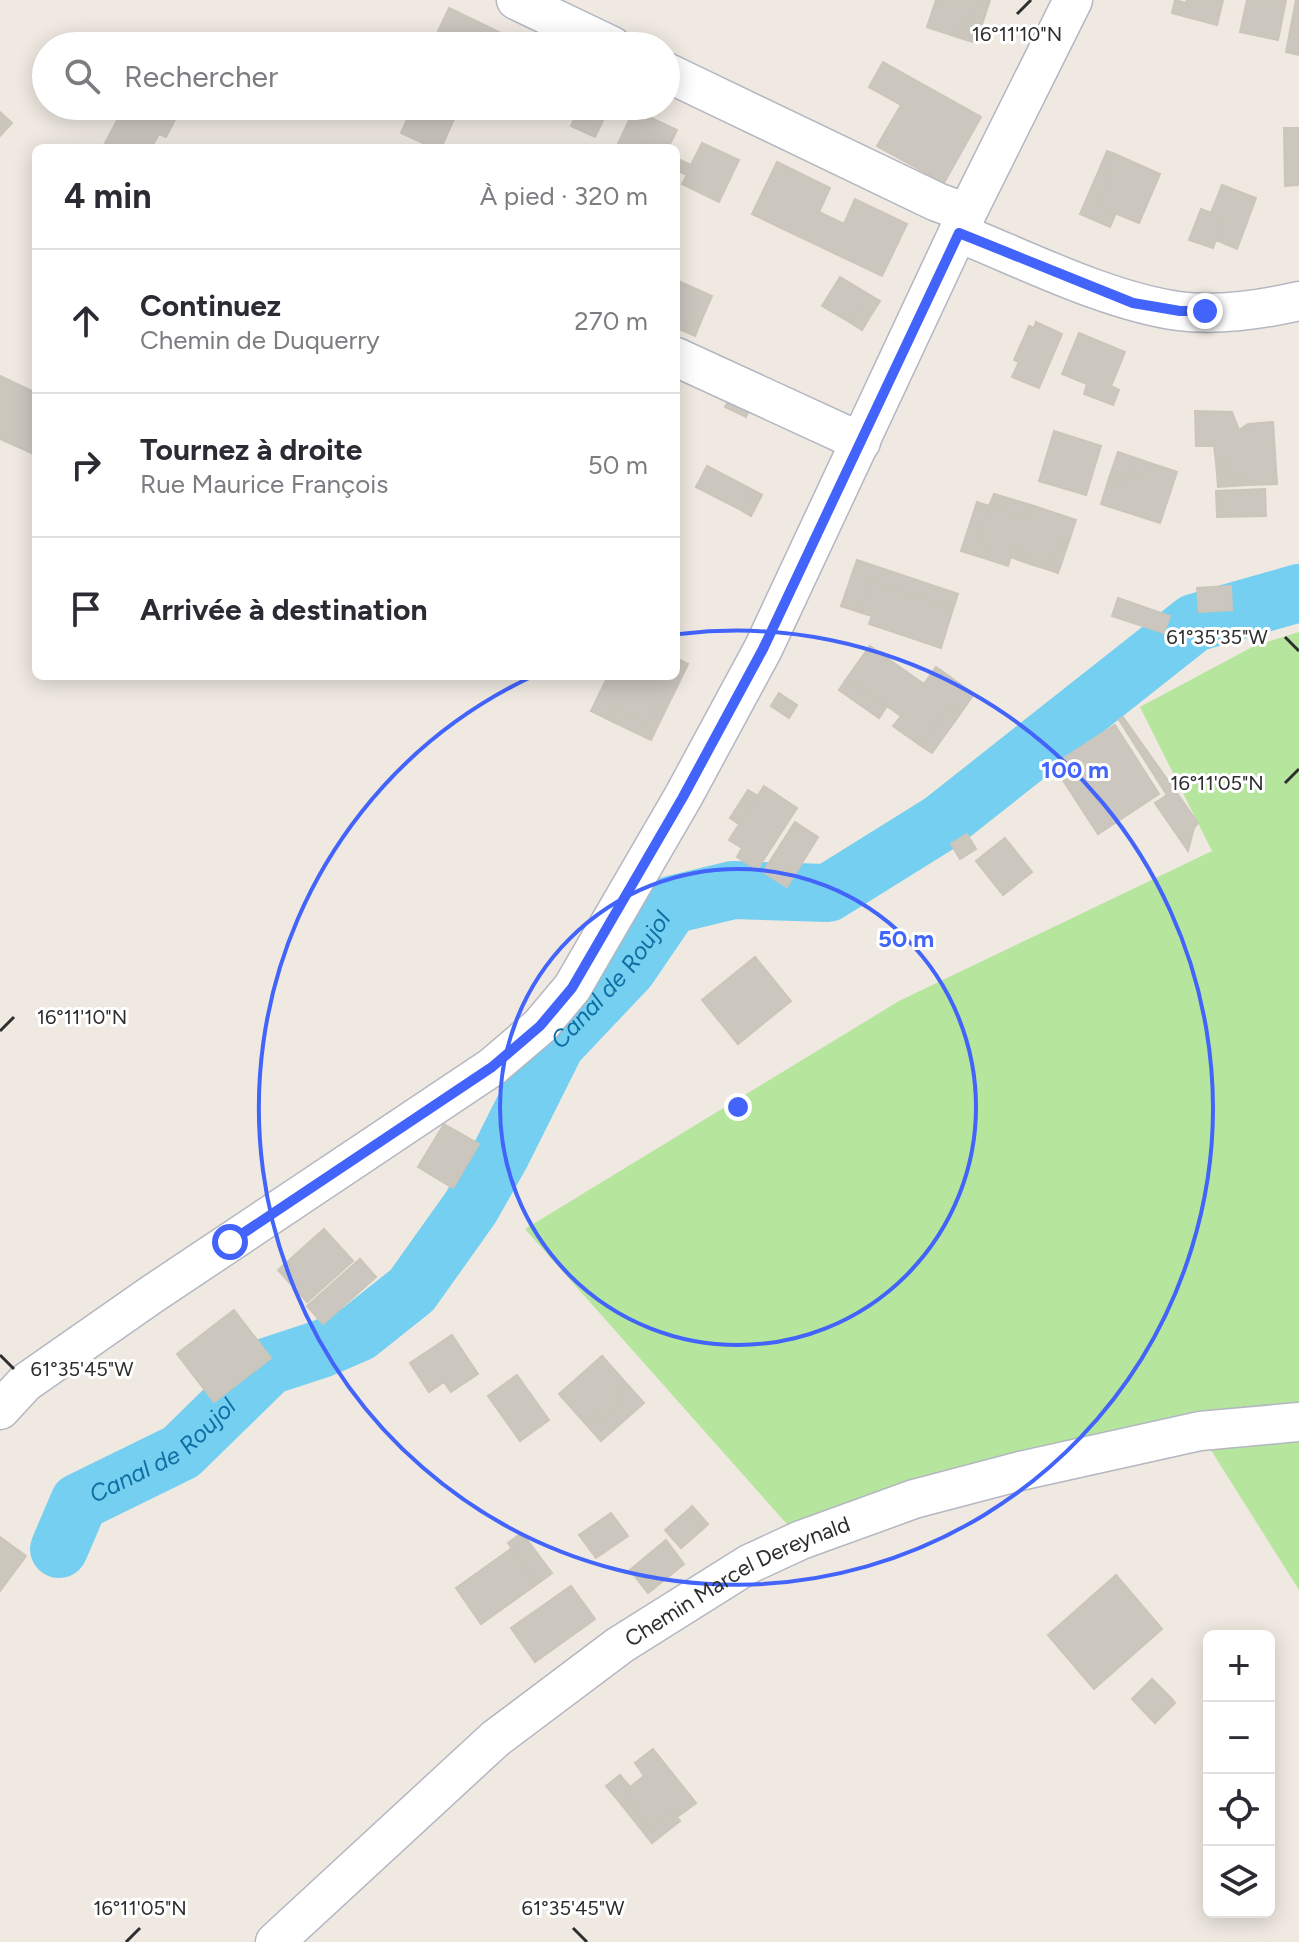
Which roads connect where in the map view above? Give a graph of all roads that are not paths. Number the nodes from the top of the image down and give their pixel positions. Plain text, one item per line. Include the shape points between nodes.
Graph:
1 (516, 0) edge
2 (1073, 0) edge
3 (583, 32) edge
4 (680, 79) edge
5 (963, 223) junction
6 (1299, 301) edge
7 (680, 359) edge
8 (861, 442) junction
9 (0, 1410) edge
10 (1299, 1422) edge
11 (275, 1942) edge

1 - 3 street
2 - 5 street
4 - 5 street via 937,202
5 - 6 street via 1133,303 1180,311 1253,311
5 - 8 street
7 - 8 street
8 - 9 street via 763,649 690,783 572,988 540,1026 492,1067 25,1383
10 - 11 street, Chemin Marcel Dereynald via 1200,1431 1020,1471 914,1499 749,1564 620,1645 495,1739

